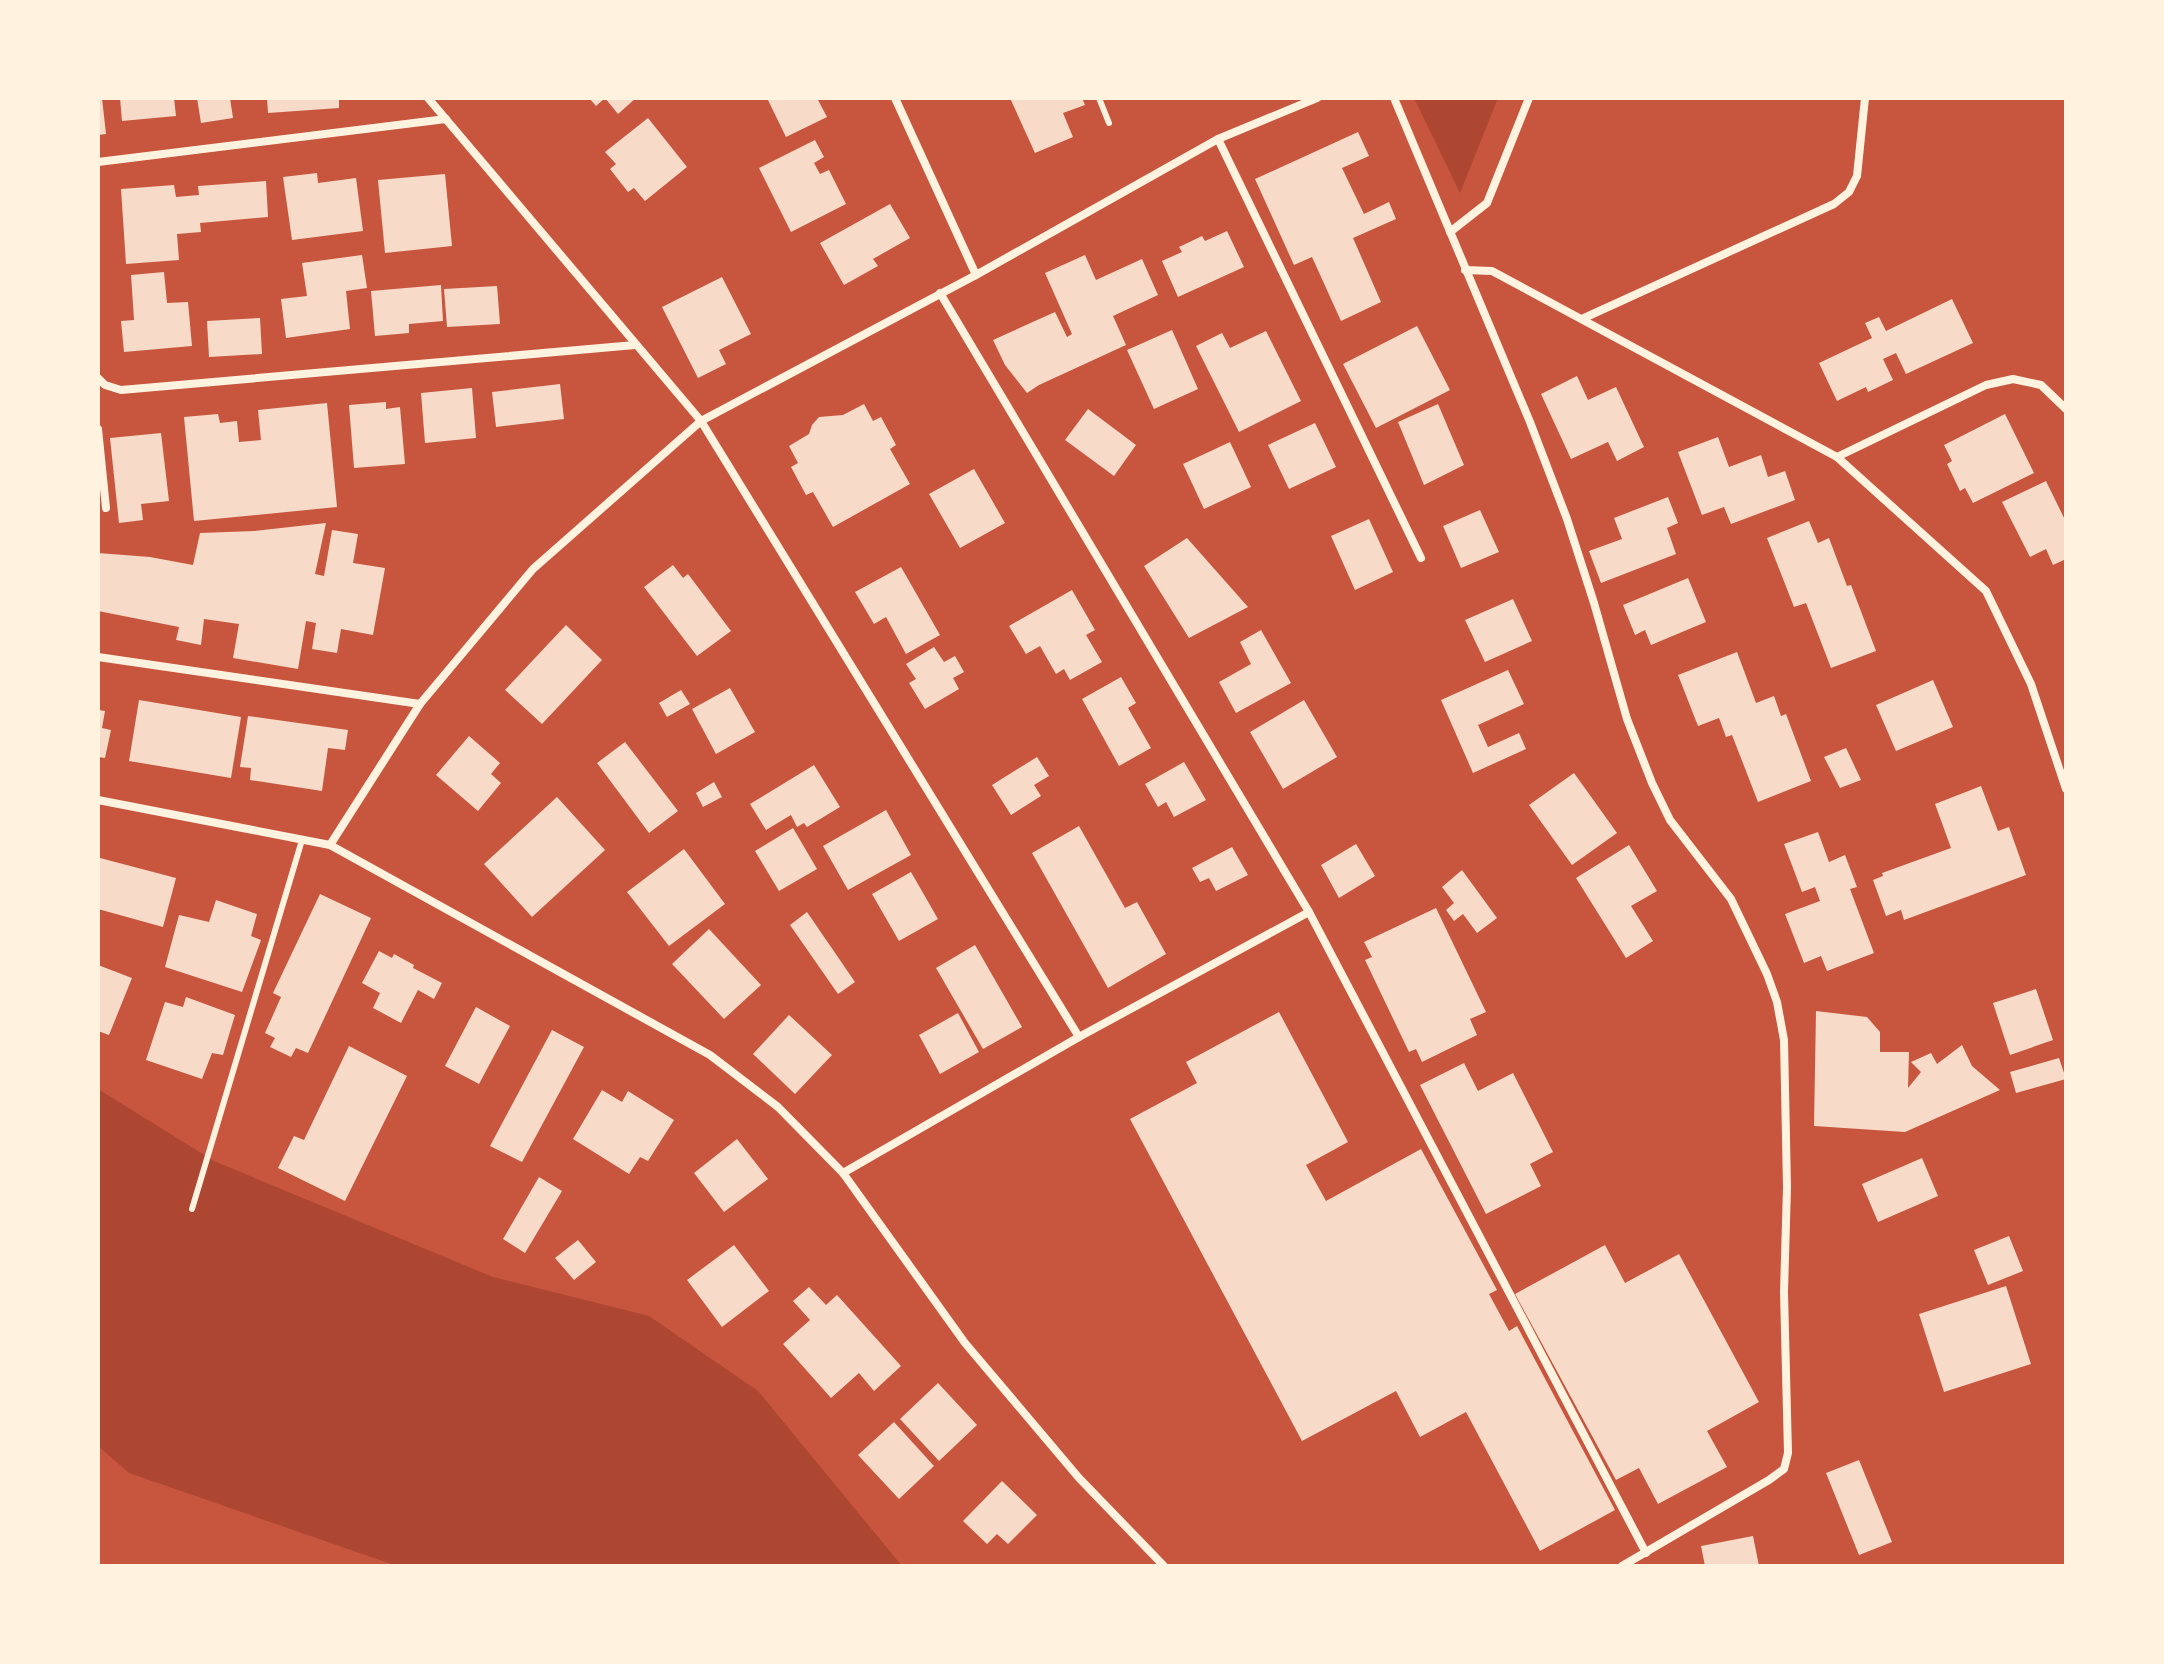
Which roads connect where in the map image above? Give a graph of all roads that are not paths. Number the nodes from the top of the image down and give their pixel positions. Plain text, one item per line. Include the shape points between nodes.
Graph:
1 (428, 98) edge
2 (895, 98) edge
3 (1099, 98) edge
4 (1317, 98) edge
5 (1394, 98) edge
6 (1529, 98) edge
7 (1865, 98) edge
8 (446, 119) junction
9 (1109, 123) dead end
10 (1218, 139) junction
11 (98, 162) edge
12 (1450, 232) junction
13 (1465, 270) junction
14 (976, 275) junction
15 (940, 293) junction
16 (1584, 318) junction
17 (635, 345) junction
18 (98, 378) edge
19 (2066, 409) edge
20 (701, 421) junction
21 (98, 429) edge
22 (1837, 457) junction
23 (106, 508) dead end
24 (1421, 558) dead end
25 (98, 657) edge
26 (420, 704) junction
27 (2066, 789) edge
28 (98, 800) edge
29 (302, 840) junction
30 (330, 845) junction
31 (1309, 912) junction
32 (1079, 1037) junction
33 (843, 1173) junction
34 (192, 1209) dead end
35 (1646, 1553) junction
36 (1164, 1566) edge
37 (1622, 1566) edge

1 - 8 street
2 - 14 street
3 - 9 lane
4 - 10 street
5 - 12 street
6 - 12 street via 1487,203
7 - 16 street via 1857,176 1834,204
8 - 11 street
8 - 17 street
10 - 14 street
10 - 24 street
12 - 13 street
13 - 16 street via 1492,271
13 - 35 street via 1567,519 1627,719 1652,783 1670,820 1731,899 1767,974 1784,1040 1784,1469
14 - 15 street
15 - 20 street
15 - 31 street
16 - 22 street
17 - 18 street via 121,390
17 - 20 street
19 - 22 street via 2041,385 2013,379 1986,385
20 - 26 street via 533,569
20 - 32 street
21 - 23 street
22 - 27 street via 1986,591 2031,684
25 - 26 street
26 - 30 street
28 - 29 street
29 - 30 street
29 - 34 lane
30 - 33 street via 710,1055 778,1107
31 - 32 street
31 - 35 street
32 - 33 street
33 - 36 street via 965,1343 1079,1478
35 - 37 street

